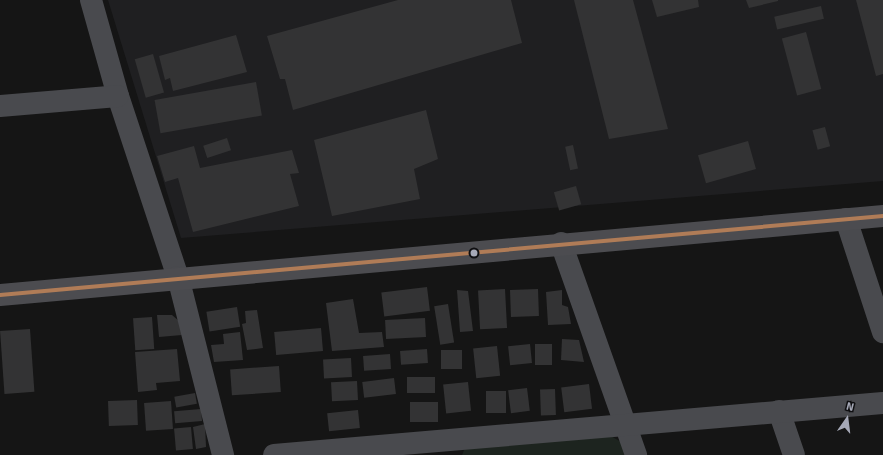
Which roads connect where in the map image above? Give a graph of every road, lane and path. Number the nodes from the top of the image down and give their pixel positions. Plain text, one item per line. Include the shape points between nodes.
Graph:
1 (91, 0) edge
2 (118, 96) junction
3 (0, 106) edge
4 (883, 216) edge
5 (846, 219) junction
6 (561, 243) junction
7 (178, 277) junction
8 (0, 295) edge
9 (883, 332) edge
10 (883, 403) edge
11 (779, 411) junction
12 (626, 424) junction
13 (448, 448) edge
14 (224, 455) edge
15 (274, 455) edge
16 (636, 455) edge
17 (794, 455) edge

1 - 2 street
2 - 3 street
2 - 7 street
4 - 5 highway
5 - 6 highway
5 - 9 street
6 - 7 highway
6 - 12 street
7 - 8 highway
7 - 14 street
10 - 11 street
11 - 12 street
11 - 17 street
12 - 13 street
12 - 16 street
13 - 15 street

